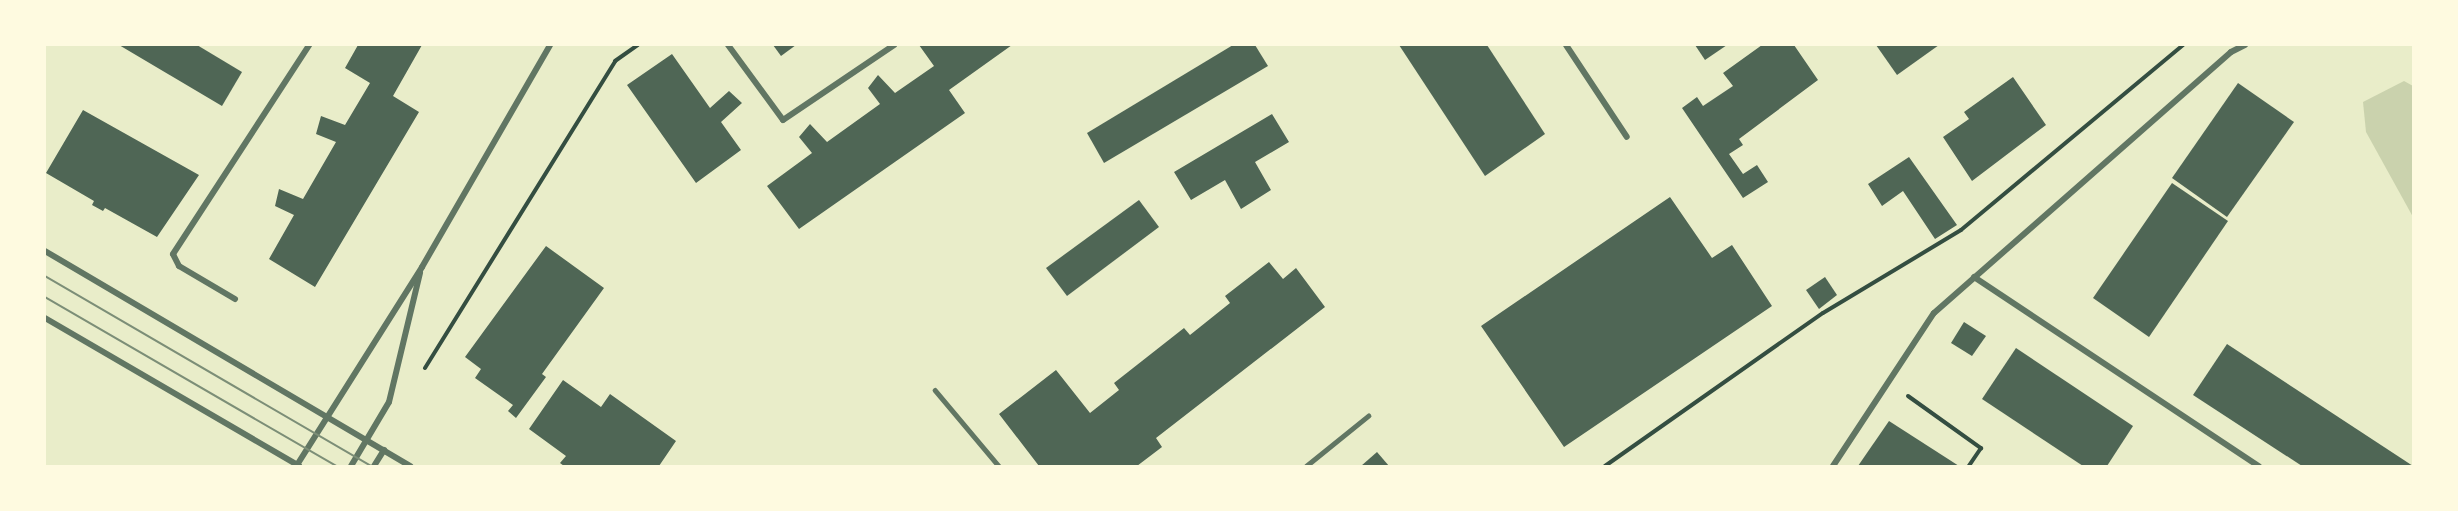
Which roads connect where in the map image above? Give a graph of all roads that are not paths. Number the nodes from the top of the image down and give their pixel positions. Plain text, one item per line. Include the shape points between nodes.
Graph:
1 (309, 45) edge
2 (550, 45) edge
3 (728, 45) edge
4 (894, 45) edge
5 (1566, 45) edge
6 (2245, 45) edge
7 (1627, 137) dead end
8 (45, 250) edge
9 (422, 267) junction
10 (1974, 277) junction
11 (235, 299) dead end
12 (45, 318) edge
13 (935, 390) dead end
14 (1368, 416) dead end
15 (326, 417) junction
16 (367, 441) junction
17 (384, 450) junction
18 (298, 465) edge
19 (351, 466) edge
20 (374, 466) edge
21 (410, 466) edge
22 (999, 466) edge
23 (1306, 466) edge
24 (1833, 466) edge
25 (2259, 466) edge

1 - 11 street via 173,254 178,266
2 - 9 street
3 - 4 street via 783,120
5 - 7 street
6 - 10 street via 2230,52
8 - 15 street
9 - 15 street
9 - 16 street via 389,402
10 - 24 street via 1934,313
10 - 25 street
12 - 18 street
13 - 22 lane
14 - 23 lane
15 - 16 street
15 - 18 street
16 - 17 street
16 - 19 street
17 - 20 street
17 - 21 street

